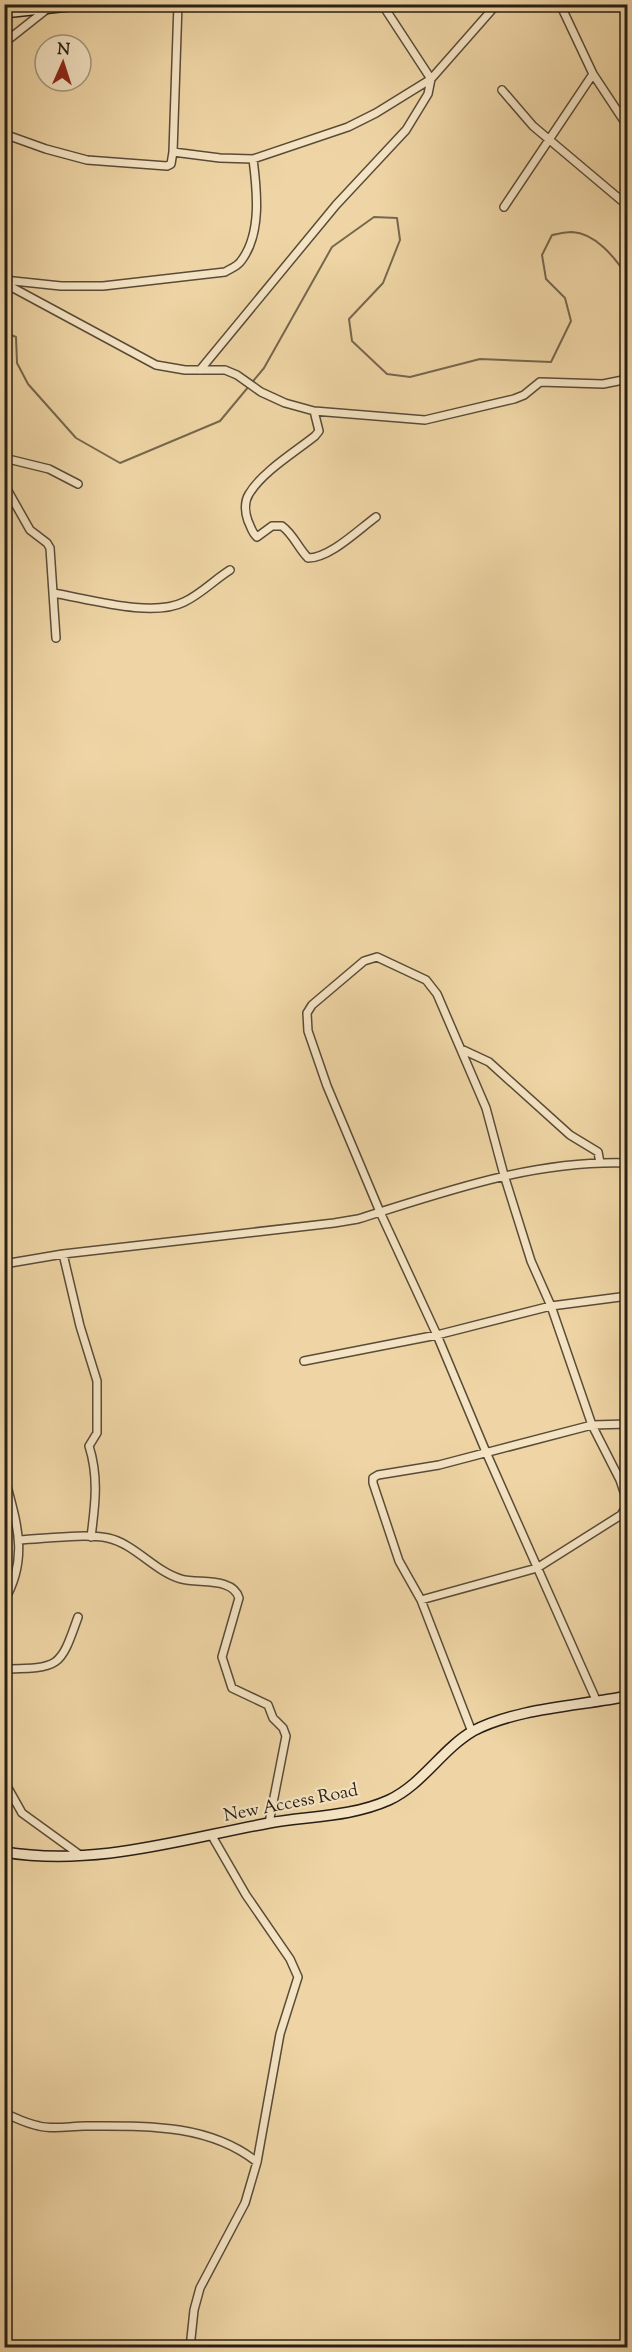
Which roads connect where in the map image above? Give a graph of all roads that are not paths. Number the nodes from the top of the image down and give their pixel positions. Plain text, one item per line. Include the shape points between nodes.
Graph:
1 (88, 4) edge
2 (177, 4) edge
3 (382, 4) edge
4 (498, 4) edge
5 (560, 4) edge
6 (49, 7) junction
7 (9, 10) edge
8 (4, 43) edge
9 (593, 74) junction
10 (430, 80) junction
11 (502, 90) dead end
12 (4, 101) edge
13 (4, 108) edge
14 (627, 127) edge
15 (4, 134) edge
16 (549, 139) junction
17 (173, 152) junction
18 (254, 159) junction
19 (627, 206) edge
20 (504, 207) dead end
21 (4, 281) edge
22 (200, 370) junction
23 (627, 379) edge
24 (314, 411) junction
25 (4, 458) edge
26 (4, 484) edge
27 (78, 484) dead end
28 (376, 517) dead end
29 (230, 570) dead end
30 (53, 593) junction
31 (56, 638) dead end
32 (461, 1049) junction
33 (600, 1162) junction
34 (627, 1163) edge
35 (504, 1175) junction
36 (380, 1212) junction
37 (63, 1254) junction
38 (4, 1264) edge
39 (627, 1296) edge
40 (551, 1306) junction
41 (437, 1335) junction
42 (304, 1361) dead end
43 (627, 1424) edge
44 (592, 1425) junction
45 (486, 1452) junction
46 (4, 1475) edge
47 (91, 1537) junction
48 (19, 1540) junction
49 (537, 1568) junction
50 (4, 1600) edge
51 (420, 1600) junction
52 (78, 1617) dead end
53 (4, 1669) edge
54 (627, 1696) edge
55 (597, 1702) junction
56 (472, 1732) junction
57 (4, 1781) edge
58 (269, 1823) junction
59 (212, 1836) junction
60 (4, 1852) edge
61 (80, 1856) junction
62 (4, 2114) edge
63 (257, 2162) junction
64 (190, 2348) edge

1 - 6 main road
2 - 17 street
3 - 10 street
4 - 10 street
5 - 9 street
6 - 7 main road
6 - 8 street
9 - 14 street
9 - 16 street
10 - 18 street via 348,127
10 - 22 street via 428,94 406,130 336,205
11 - 16 street
12 - 13 street
15 - 17 street via 67,155 114,163 167,166
16 - 19 street
16 - 20 street
17 - 18 street
18 - 21 street via 257,189 252,239 240,263 225,272 103,286
21 - 22 street via 156,365
22 - 24 street via 231,372 285,403
23 - 24 street via 603,384 540,382 514,399 425,420
24 - 28 street via 319,431 270,471 249,494 246,516 254,534 257,537 272,526 282,526 290,531 308,558 316,558
25 - 27 street via 49,469
26 - 30 street via 30,530 50,548
29 - 30 street via 185,602 168,609 138,608
30 - 31 street
32 - 33 street via 489,1062 570,1135 598,1152
32 - 35 street via 486,1108
32 - 36 street via 437,994 426,980 377,957 364,961 307,1013 308,1031 327,1086
33 - 34 street
33 - 35 street
35 - 36 street
35 - 40 street via 531,1261
36 - 37 street via 333,1223
36 - 41 street
37 - 38 street
37 - 47 street via 97,1381 97,1433 89,1446 95,1465 96,1494
39 - 40 street
40 - 41 street
40 - 44 street
41 - 42 street
41 - 45 street
43 - 44 street
44 - 45 street
44 - 49 street via 620,1480 626,1507 621,1515
45 - 49 street
45 - 51 street via 373,1478 399,1561
46 - 48 street
47 - 48 street
47 - 58 street via 117,1542 181,1579 222,1584 237,1591 239,1598 222,1657 232,1688 268,1705 286,1736
48 - 50 street via 14,1584
49 - 51 street
49 - 55 street
51 - 56 street
52 - 53 street via 66,1652 57,1662
54 - 55 main road, New Access Road
55 - 56 main road, New Access Road via 520,1714
56 - 58 main road, New Access Road via 390,1800 350,1812
57 - 61 street via 22,1813
58 - 59 main road, New Access Road
59 - 61 main road, New Access Road via 122,1853
59 - 63 street via 298,1977 280,2034
60 - 61 main road, New Access Road
62 - 63 street via 51,2128 179,2130 226,2142
63 - 64 street via 236,2224 200,2288

